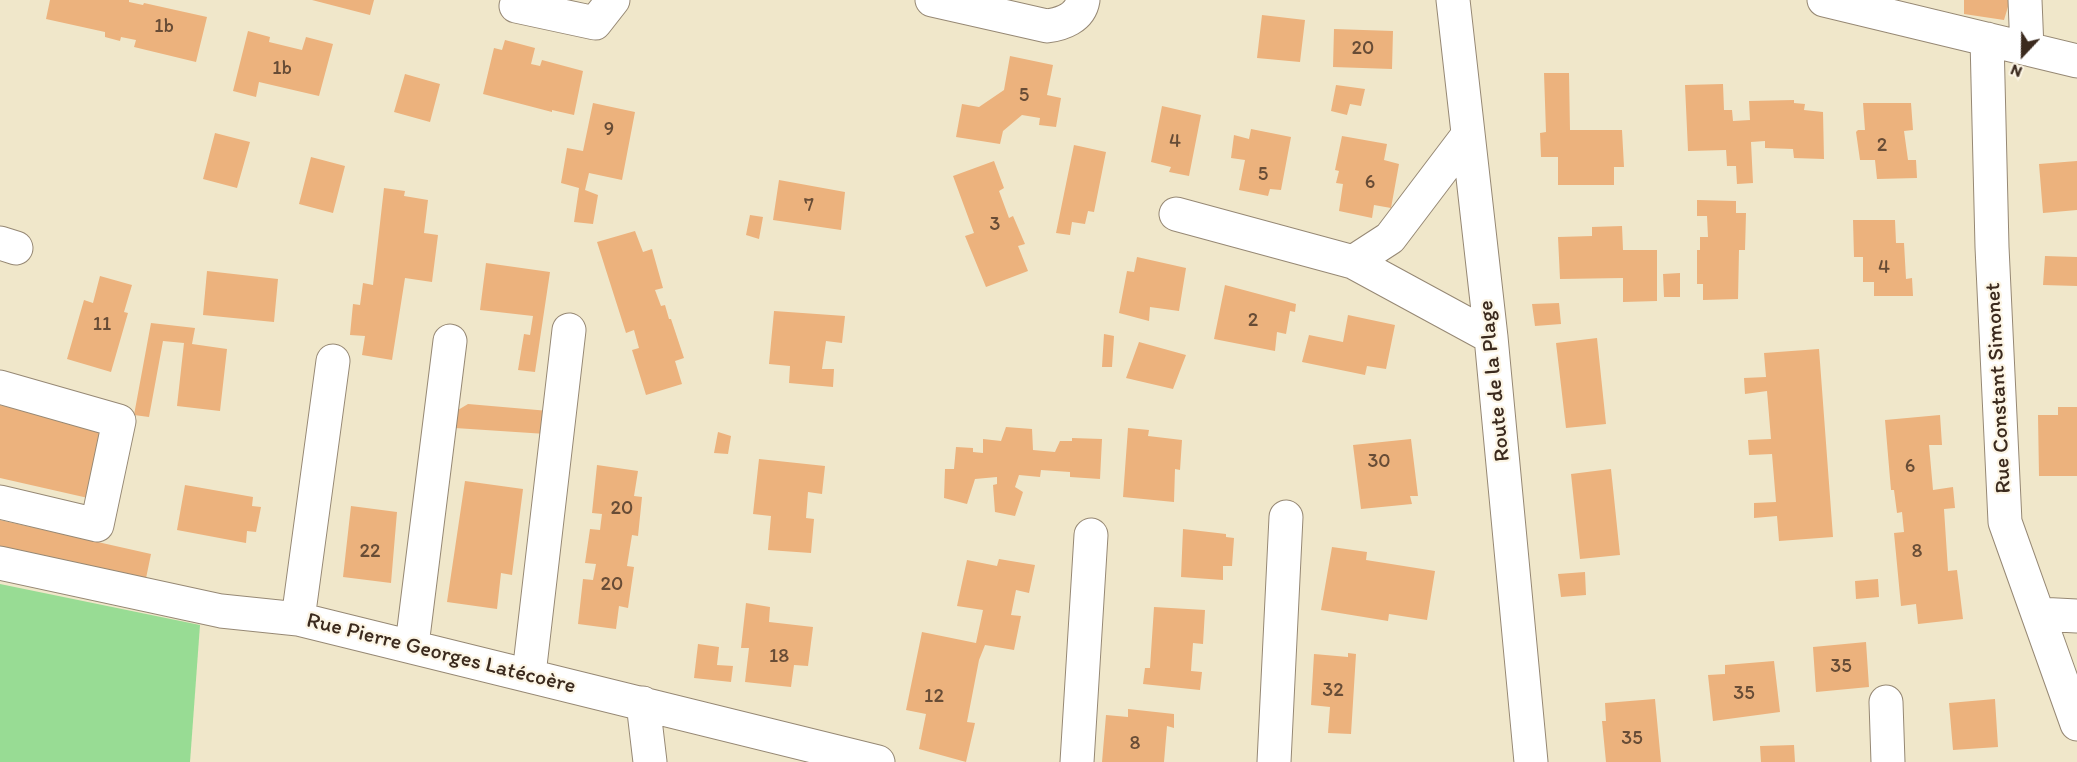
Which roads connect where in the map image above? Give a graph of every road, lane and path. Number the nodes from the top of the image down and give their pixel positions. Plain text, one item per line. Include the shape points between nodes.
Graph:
1 (614, 0) edge
2 (932, 0) edge
3 (1083, 0) edge
4 (1453, 0) edge
5 (1824, 0) edge
6 (2025, 0) edge
7 (516, 6) dead end
8 (1946, 15) edge
9 (1987, 39) junction
10 (2027, 49) junction
11 (2077, 61) edge
12 (1468, 135) junction
13 (1176, 214) dead end
14 (1353, 262) junction
15 (569, 330) dead end
16 (1491, 338) junction
17 (450, 341) dead end
18 (333, 361) dead end
19 (0, 387) edge
20 (0, 502) edge
21 (1286, 517) dead end
22 (1091, 536) dead end
23 (0, 563) edge
24 (2038, 614) junction
25 (2077, 616) edge
26 (298, 619) junction
27 (412, 645) junction
28 (529, 674) junction
29 (1886, 702) dead end
30 (643, 703) junction
31 (2077, 724) edge
32 (650, 762) edge
33 (878, 762) edge
34 (1077, 762) edge
35 (1274, 762) edge
36 (1531, 762) edge
37 (1888, 762) edge

1 - 7 street via 595,23
2 - 3 street via 1047,26 1065,24 1082,7
4 - 12 street, Route de la Plage
5 - 8 street
6 - 10 street
8 - 9 street
9 - 10 street
9 - 24 street, Rue Constant Simonet via 2005,522
10 - 11 street
12 - 14 street via 1390,238
12 - 16 street, Route de la Plage
13 - 14 street
14 - 16 street
15 - 28 street
16 - 36 street, Route de la Plage
17 - 27 street
18 - 26 street
19 - 20 street via 119,421 97,525
21 - 35 street
22 - 34 street
23 - 26 street, Rue Pierre Georges Latécoère via 221,611
24 - 25 street
24 - 31 street, Rue Constant Simonet
26 - 27 street, Rue Pierre Georges Latécoère
27 - 28 street, Rue Pierre Georges Latécoère
28 - 30 street, Rue Pierre Georges Latécoère
29 - 37 street
30 - 32 street
30 - 33 street, Rue Pierre Georges Latécoère

